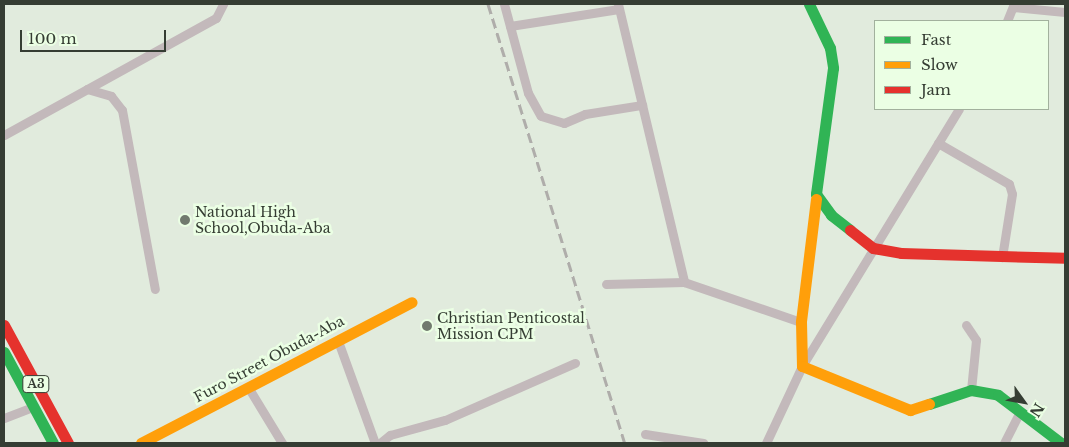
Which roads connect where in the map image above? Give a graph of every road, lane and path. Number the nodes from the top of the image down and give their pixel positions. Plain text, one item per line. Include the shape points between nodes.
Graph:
1 (223, 4) edge
2 (504, 4) edge
3 (809, 4) edge
4 (1013, 5) edge
5 (618, 6) edge
6 (1065, 12) edge
7 (1007, 20) edge
8 (510, 26) junction
9 (87, 89) junction
10 (642, 105) junction
11 (958, 110) edge
12 (4, 135) edge
13 (938, 143) junction
14 (816, 199) junction
15 (874, 248) junction
16 (1002, 257) junction
17 (1065, 258) edge
18 (684, 282) junction
19 (606, 284) dead end
20 (155, 289) dead end
21 (412, 302) dead end
22 (801, 322) junction
23 (4, 325) edge
24 (966, 326) dead end
25 (338, 340) junction
26 (4, 352) edge
27 (575, 363) dead end
28 (802, 366) junction
29 (248, 387) junction
30 (971, 390) junction
31 (33, 406) junction
32 (1020, 412) junction
33 (4, 418) edge
34 (645, 434) dead end
35 (53, 443) edge
36 (68, 443) edge
37 (141, 443) edge
38 (282, 443) edge
39 (374, 443) edge
40 (380, 443) edge
41 (703, 443) edge
42 (766, 443) edge
43 (1004, 443) edge
44 (1061, 443) edge

1 - 9 street via 216,18
2 - 8 street
3 - 14 main road via 830,48 833,68
4 - 6 street
4 - 7 street
5 - 8 street
5 - 10 street
8 - 10 street via 528,93 541,116 564,123 585,114
9 - 12 street
9 - 20 street via 111,96 122,110
10 - 18 street
11 - 13 street
13 - 15 street
13 - 16 street via 1009,184 1012,194
14 - 15 main road
14 - 22 main road
15 - 16 main road via 927,256
15 - 28 street
16 - 17 main road
18 - 19 street
18 - 22 street
21 - 25 main road, Furo Street Obuda-Aba
22 - 28 main road
23 - 36 main road, A3
24 - 30 street via 976,340
25 - 29 main road, Furo Street Obuda-Aba
25 - 39 street
26 - 31 main road, A3
27 - 40 street via 445,420 390,436
28 - 30 main road via 910,410
28 - 42 street
29 - 37 main road, Furo Street Obuda-Aba
29 - 38 street
30 - 32 main road via 998,395
31 - 33 street
31 - 35 main road, A3
32 - 43 street
32 - 44 main road
34 - 41 street

